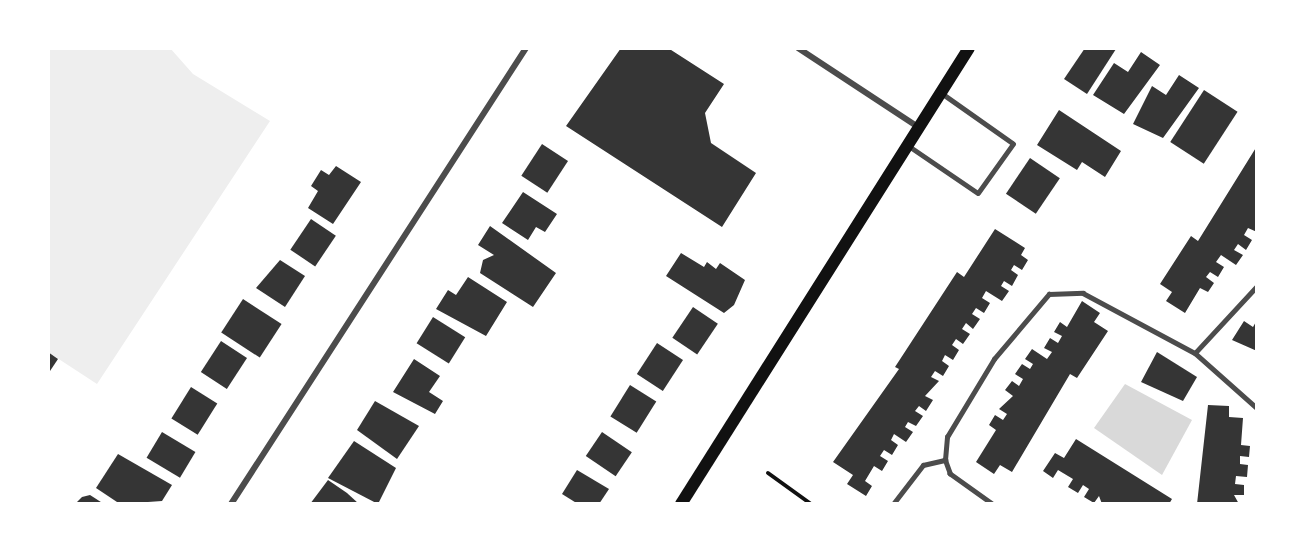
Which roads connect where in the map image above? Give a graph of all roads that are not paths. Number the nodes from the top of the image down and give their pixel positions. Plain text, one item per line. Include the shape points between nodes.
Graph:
1 (526, 48) edge
2 (798, 48) edge
3 (971, 49) edge
4 (942, 94) junction
5 (921, 128) junction
6 (909, 146) junction
7 (1257, 286) edge
8 (1195, 353) junction
9 (1257, 408) edge
10 (945, 460) junction
11 (231, 504) edge
12 (681, 504) edge
13 (893, 504) edge
14 (992, 504) edge

1 - 11 street
2 - 5 street
3 - 4 main road
4 - 5 main road
4 - 6 lane via 1013,144 978,193
5 - 6 main road
6 - 12 main road
7 - 8 lane
8 - 9 lane
8 - 10 lane via 1083,292 1048,294 970,396 947,437
10 - 13 lane via 923,465
10 - 14 lane via 962,486

